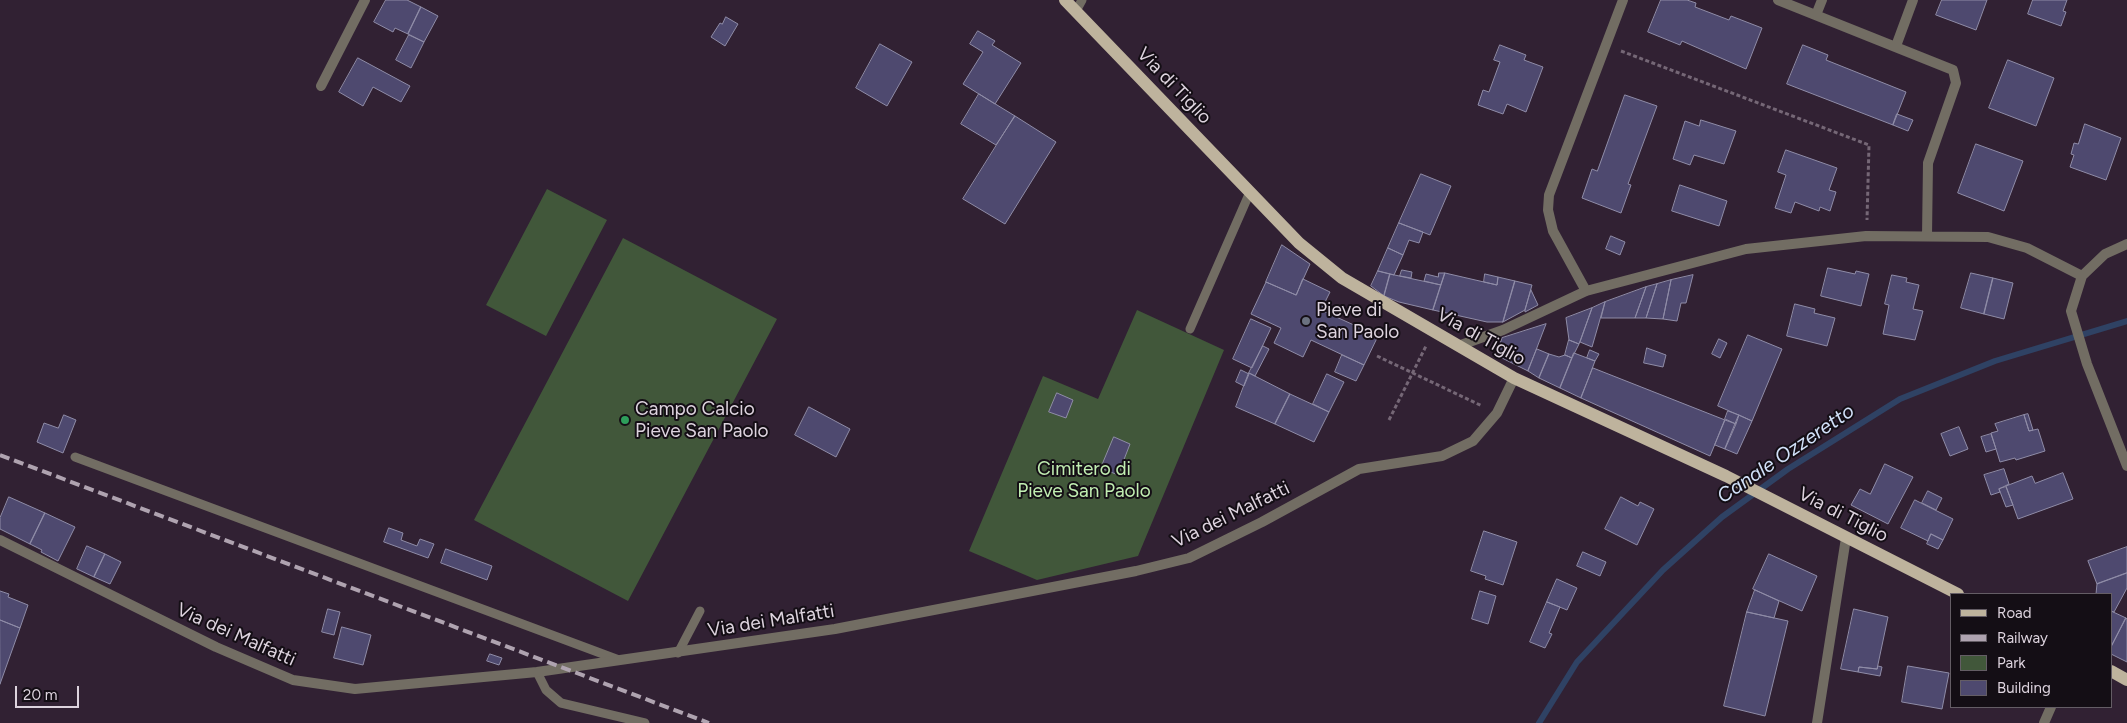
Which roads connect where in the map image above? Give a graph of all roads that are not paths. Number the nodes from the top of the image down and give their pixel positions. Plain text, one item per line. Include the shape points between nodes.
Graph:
1 (365, 0) edge
2 (1065, 0) edge
3 (1623, 0) edge
4 (1778, 0) edge
5 (1822, 0) edge
6 (1913, 0) edge
7 (1079, 5) edge
8 (1816, 15) junction
9 (1896, 46) junction
10 (321, 86) dead end
11 (1250, 192) junction
12 (1927, 236) junction
13 (2127, 244) edge
14 (2082, 276) junction
15 (1586, 291) junction
16 (1190, 329) dead end
17 (1458, 346) junction
18 (1514, 378) junction
19 (75, 457) dead end
20 (2127, 466) edge
21 (1846, 538) junction
22 (0, 540) edge
23 (1956, 593) edge
24 (700, 611) dead end
25 (678, 653) junction
26 (620, 660) junction
27 (537, 672) junction
28 (2112, 672) edge
29 (2127, 680) edge
30 (2051, 708) edge
31 (645, 723) edge
32 (1817, 723) edge
33 (2044, 723) edge

1 - 10 street
2 - 7 main road, Via di Tiglio
3 - 15 street via 1549,195 1548,210 1553,231
4 - 8 street
5 - 8 street
6 - 9 street
7 - 11 main road, Via di Tiglio
8 - 9 street
9 - 12 street via 1953,70 1956,82 1928,163
11 - 16 lane
11 - 17 main road, Via di Tiglio via 1299,243 1342,278
12 - 14 street via 2007,240
12 - 15 street via 1866,236 1746,248
13 - 14 street via 2105,254
14 - 20 street via 2071,310 2087,364
15 - 17 street via 1503,330
17 - 18 main road, Via di Tiglio
18 - 21 main road, Via di Tiglio via 1726,476
18 - 25 street, Via dei Malfatti via 1497,413 1473,441 1442,456 1359,469 1189,558 835,629
19 - 26 lane
21 - 23 main road, Via di Tiglio
21 - 32 street
22 - 27 street, Via dei Malfatti via 216,647 293,680 355,689
24 - 25 lane
25 - 26 street, Via dei Malfatti
26 - 27 street, Via dei Malfatti
27 - 31 lane via 546,690 561,703
28 - 29 main road
30 - 33 street

